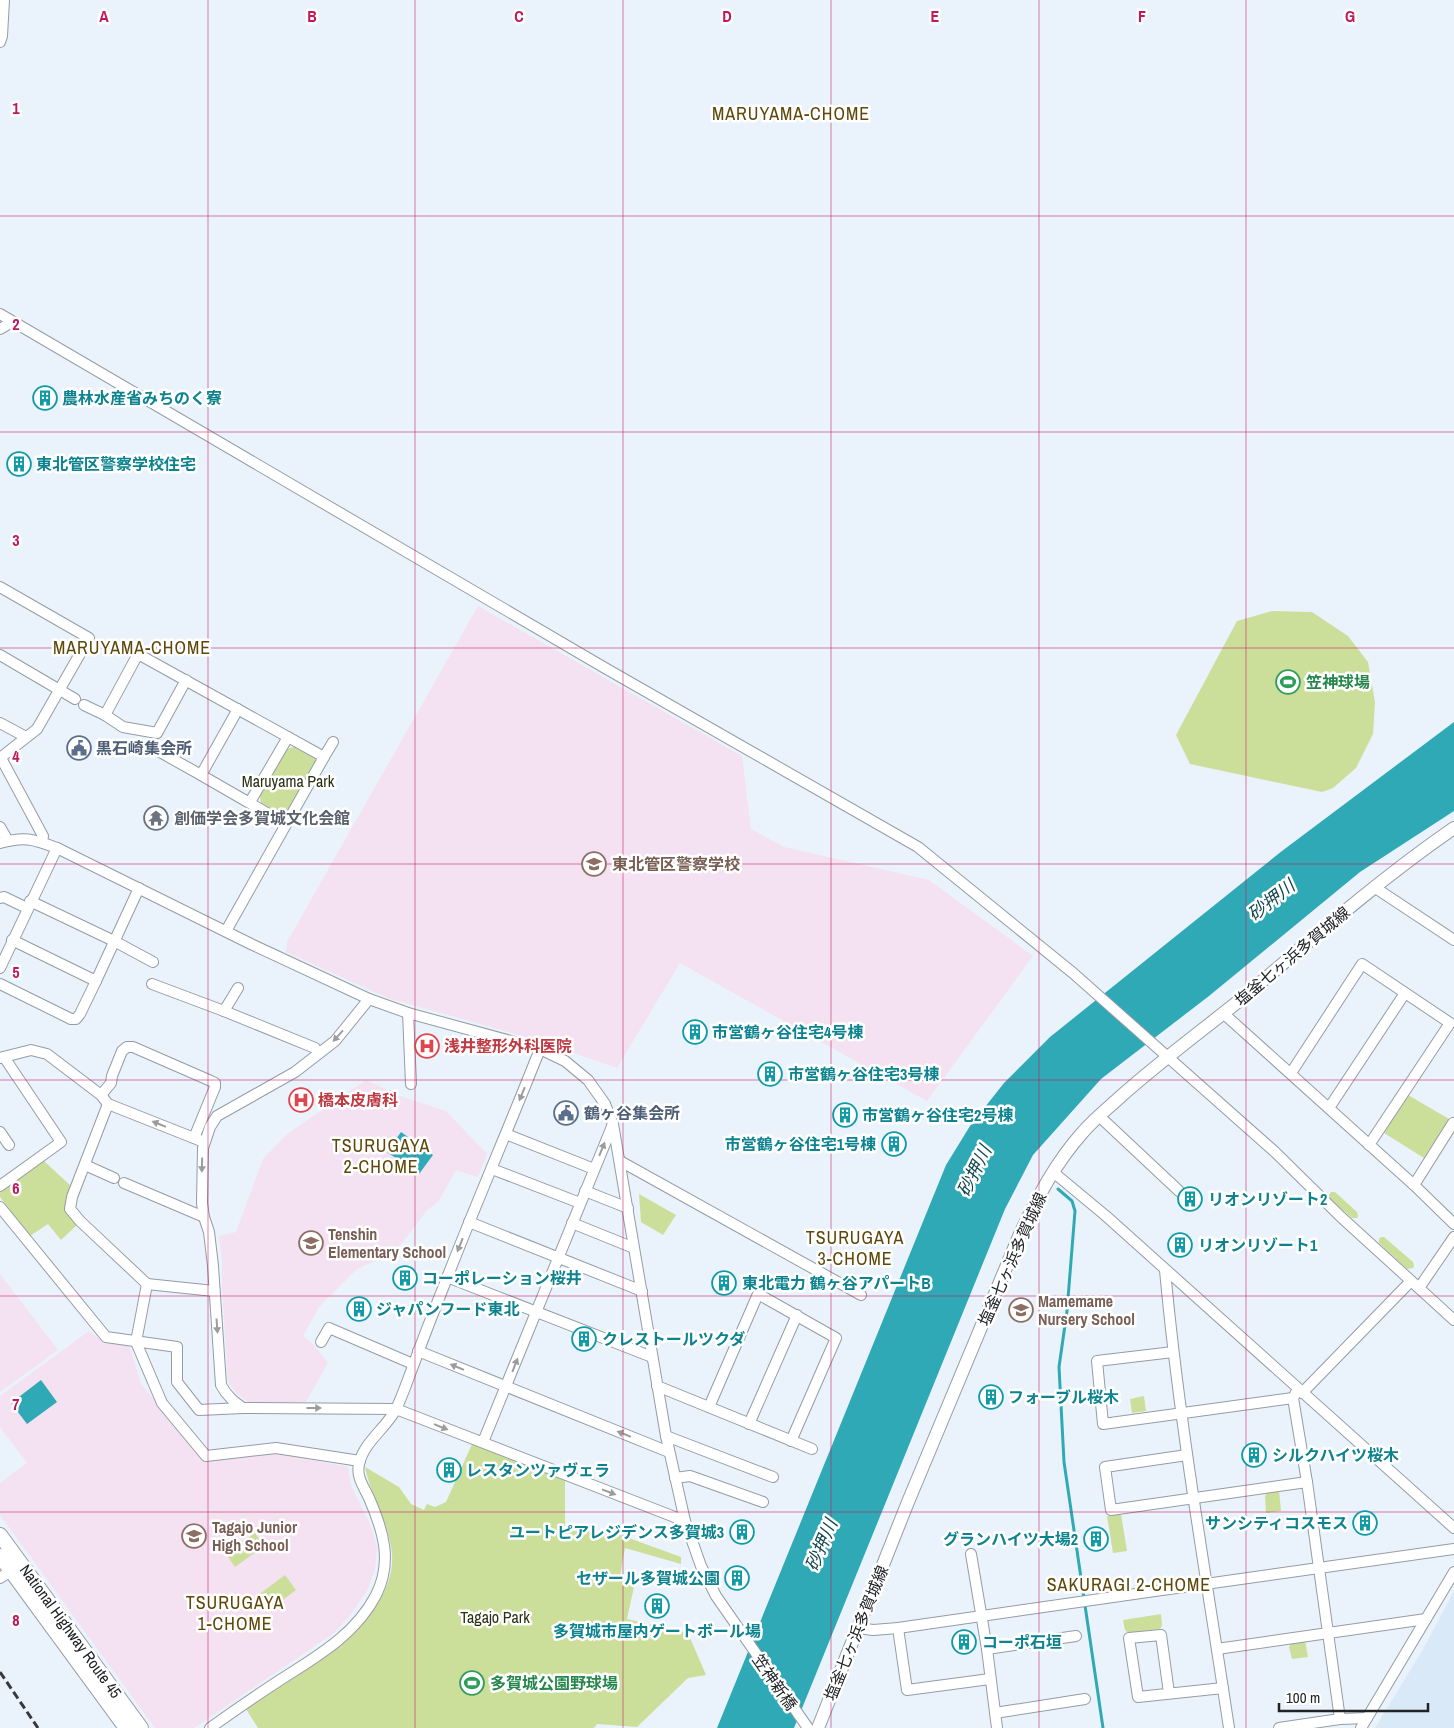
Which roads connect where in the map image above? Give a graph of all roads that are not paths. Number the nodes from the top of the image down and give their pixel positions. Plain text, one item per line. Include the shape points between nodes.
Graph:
1 (4, 0) edge
2 (0, 42) edge
3 (0, 314) edge
4 (12, 322) junction
5 (0, 329) edge
6 (0, 587) edge
7 (0, 655) edge
8 (186, 680) junction
9 (59, 690) junction
10 (75, 699) dead end
11 (84, 705) dead end
12 (238, 709) junction
13 (105, 715) junction
14 (0, 723) edge
15 (26, 737) junction
16 (288, 737) junction
17 (333, 742) dead end
18 (160, 752) dead end
19 (324, 757) junction
20 (0, 758) edge
21 (200, 775) junction
22 (250, 802) junction
23 (286, 824) junction
24 (0, 827) edge
25 (1454, 828) edge
26 (4, 842) edge
27 (42, 842) junction
28 (57, 848) junction
29 (1374, 887) junction
30 (139, 888) junction
31 (0, 898) edge
32 (29, 904) junction
33 (226, 932) junction
34 (12, 940) junction
35 (1454, 940) edge
36 (114, 941) junction
37 (153, 962) dead end
38 (0, 968) edge
39 (96, 981) junction
40 (0, 984) edge
41 (152, 984) dead end
42 (238, 988) dead end
43 (1405, 992) junction
44 (369, 999) junction
45 (224, 1011) junction
46 (408, 1013) junction
47 (1224, 1013) junction
48 (1452, 1020) edge
49 (540, 1049) junction
50 (320, 1053) junction
51 (1167, 1057) junction
52 (2, 1058) edge
53 (1291, 1073) junction
54 (411, 1084) dead end
55 (101, 1095) junction
56 (108, 1104) junction
57 (1329, 1108) junction
58 (1099, 1116) junction
59 (1453, 1123) edge
60 (613, 1124) junction
61 (0, 1132) edge
62 (506, 1134) junction
63 (199, 1140) junction
64 (9, 1145) dead end
65 (1369, 1145) junction
66 (620, 1161) junction
67 (85, 1165) junction
68 (594, 1169) junction
69 (492, 1170) junction
70 (1053, 1172) junction
71 (114, 1178) dead end
72 (124, 1183) dead end
73 (1414, 1185) junction
74 (0, 1186) edge
75 (585, 1190) junction
76 (1179, 1191) dead end
77 (580, 1203) junction
78 (0, 1207) edge
79 (628, 1208) junction
80 (204, 1217) junction
81 (469, 1222) junction
82 (572, 1223) junction
83 (1454, 1224) edge
84 (1454, 1236) edge
85 (634, 1248) junction
86 (558, 1256) junction
87 (1165, 1270) junction
88 (447, 1278) junction
89 (146, 1284) junction
90 (1415, 1284) junction
91 (214, 1291) junction
92 (642, 1291) junction
93 (861, 1295) dead end
94 (535, 1312) junction
95 (797, 1315) junction
96 (1454, 1320) edge
97 (136, 1342) junction
98 (321, 1342) dead end
99 (418, 1351) junction
100 (1173, 1352) junction
101 (652, 1357) junction
102 (413, 1364) junction
103 (657, 1386) junction
104 (506, 1387) junction
105 (1298, 1393) junction
106 (709, 1407) junction
107 (243, 1408) junction
108 (396, 1409) junction
109 (1181, 1414) junction
110 (749, 1424) junction
111 (666, 1436) junction
112 (791, 1441) junction
113 (483, 1442) junction
114 (812, 1449) dead end
115 (669, 1452) junction
116 (1187, 1455) junction
117 (360, 1461) junction
118 (773, 1477) dead end
119 (675, 1478) junction
120 (1307, 1482) junction
121 (1193, 1499) junction
122 (763, 1502) dead end
123 (685, 1521) junction
124 (1454, 1528) edge
125 (0, 1535) edge
126 (1454, 1549) edge
127 (970, 1554) dead end
128 (0, 1556) edge
129 (1318, 1568) junction
130 (11, 1571) edge
131 (1454, 1572) edge
132 (1207, 1584) junction
133 (981, 1616) junction
134 (1426, 1619) junction
135 (859, 1628) junction
136 (898, 1628) junction
137 (1328, 1633) junction
138 (1076, 1636) dead end
139 (987, 1649) junction
140 (1217, 1649) junction
141 (990, 1679) junction
142 (1223, 1688) junction
143 (1169, 1693) junction
144 (1086, 1699) dead end
145 (995, 1712) junction
146 (1367, 1718) junction
147 (1340, 1719) junction
148 (805, 1724) edge
149 (126, 1728) edge
150 (141, 1728) edge
151 (210, 1728) edge
152 (818, 1728) edge
153 (997, 1728) edge
154 (1229, 1728) edge
155 (1279, 1728) edge
156 (1361, 1728) edge

1 - 2 street
3 - 4 street
4 - 5 street
4 - 51 street via 918,848
6 - 9 street via 89,638
7 - 9 street
8 - 12 street
8 - 13 street via 157,733 123,727
8 - 13 street via 138,654
9 - 10 street
9 - 15 street via 37,729
11 - 13 street
12 - 16 street
12 - 21 street
14 - 15 street
15 - 20 street
16 - 19 street
16 - 22 street
17 - 19 street
18 - 21 street
19 - 23 street
20 - 27 street via 43,836
21 - 22 street
22 - 23 street
23 - 33 street
24 - 26 street
25 - 29 main road, 塩釜七ヶ浜多賀城線
26 - 27 street, 笠神新橋 via 17,838
27 - 28 street, 笠神新橋
28 - 30 street, 笠神新橋
28 - 32 street
29 - 35 street
29 - 47 main road, 塩釜七ヶ浜多賀城線
30 - 33 street, 笠神新橋
30 - 36 street
31 - 32 street
32 - 34 street
32 - 36 street
33 - 44 street, 笠神新橋
34 - 38 street
34 - 39 street
36 - 37 street
36 - 39 street
39 - 40 street via 76,1019
41 - 45 street
42 - 45 street
43 - 48 street
43 - 53 street via 1362,964
43 - 57 street
44 - 46 street, 笠神新橋
44 -> 50 street
45 - 50 street via 315,1048
46 - 49 street, 笠神新橋
46 - 54 street
47 - 51 main road, 塩釜七ヶ浜多賀城線
47 - 53 street
48 - 65 street
49 - 60 street, 笠神新橋 via 565,1061 588,1080 605,1104
49 -> 62 street
50 - 63 street via 295,1072 218,1116
51 - 58 main road, 塩釜七ヶ浜多賀城線
51 - 90 street via 1275,1152
52 - 55 street via 31,1050 47,1054
52 - 74 street via 61,1142
53 - 57 street
55 - 56 street
55 - 63 street via 111,1082 122,1051 127,1047 211,1081 215,1087
63 -> 56 street
56 - 67 street
57 - 65 street
58 - 70 main road, 塩釜七ヶ浜多賀城線 via 1083,1131
58 - 76 street
59 - 73 street
60 - 66 street, 笠神新橋
68 -> 60 street
61 - 64 street
62 - 68 street
62 - 69 street
63 -> 80 street via 203,1148
65 - 73 street
66 - 79 street, 笠神新橋
66 - 93 street
67 - 71 street
67 - 89 street via 70,1208
68 - 75 street
69 - 77 street
69 - 81 street
70 - 87 street
70 - 135 main road, 塩釜七ヶ浜多賀城線 via 1020,1234
72 - 80 street
73 - 83 street
75 - 77 street
75 - 79 street
77 - 82 street
78 - 97 street via 106,1337
79 - 85 street, 笠神新橋
80 - 91 street via 209,1232
81 - 86 street
81 -> 88 street
82 - 85 street
82 - 86 street
84 - 90 street
85 - 92 street, 笠神新橋
86 - 92 street
86 - 94 street
87 - 100 street
87 - 105 street
88 - 94 street
88 - 99 street
89 - 91 street
89 - 97 street
90 - 96 street
90 - 105 street
91 -> 107 street via 221,1385 232,1401
92 - 101 street, 笠神新橋
94 - 101 street
104 -> 94 street
95 - 106 street via 758,1294
95 - 110 street
95 - 112 street via 836,1338
97 - 107 street via 177,1347 177,1382 199,1410
97 - 117 street via 162,1403 206,1456 276,1448
98 - 102 street via 329,1328
99 - 102 street
104 -> 99 street
100 - 109 street
100 - 109 street via 1097,1361 1103,1424
101 - 103 street, 笠神新橋
102 - 108 street
103 - 106 street
103 - 111 street, 笠神新橋
104 - 113 street
115 -> 104 street
105 - 109 street
105 - 120 street
105 - 124 street
106 - 110 street
107 -> 108 street
108 -> 113 street
108 - 117 street
109 - 116 street
110 - 112 street
111 - 115 street, 笠神新橋
111 - 118 street
112 - 114 street
113 -> 123 street
115 - 119 street, 笠神新橋
116 - 121 street
116 - 121 street via 1106,1467 1111,1510
117 - 151 street via 361,1483 386,1548 383,1579 376,1595 351,1630 334,1645
119 - 122 street via 690,1476
119 - 123 street, 笠神新橋
120 - 121 street
120 - 129 street
121 - 132 street
123 - 148 street, 笠神新橋 via 706,1579 716,1596
125 - 130 highway, National Highway Route 45
126 - 129 street
127 - 133 street
128 - 130 highway, National Highway Route 45
129 - 132 street
129 - 137 street
130 - 149 highway, National Highway Route 45
130 - 150 highway, National Highway Route 45
131 - 134 street
132 - 133 street
132 - 140 street
133 - 136 street
133 - 139 street
134 - 137 street
134 - 146 street
135 - 136 street
135 - 152 main road, 塩釜七ヶ浜多賀城線
136 - 141 street via 907,1690
137 - 140 street
137 - 147 street
138 - 139 street
139 - 141 street
140 - 142 street
141 - 145 street
142 - 143 street
142 - 154 street
143 - 143 street via 1138,1697 1128,1638 1161,1635
144 - 145 street
145 - 153 street
146 - 147 street
146 - 156 street
147 - 155 street

